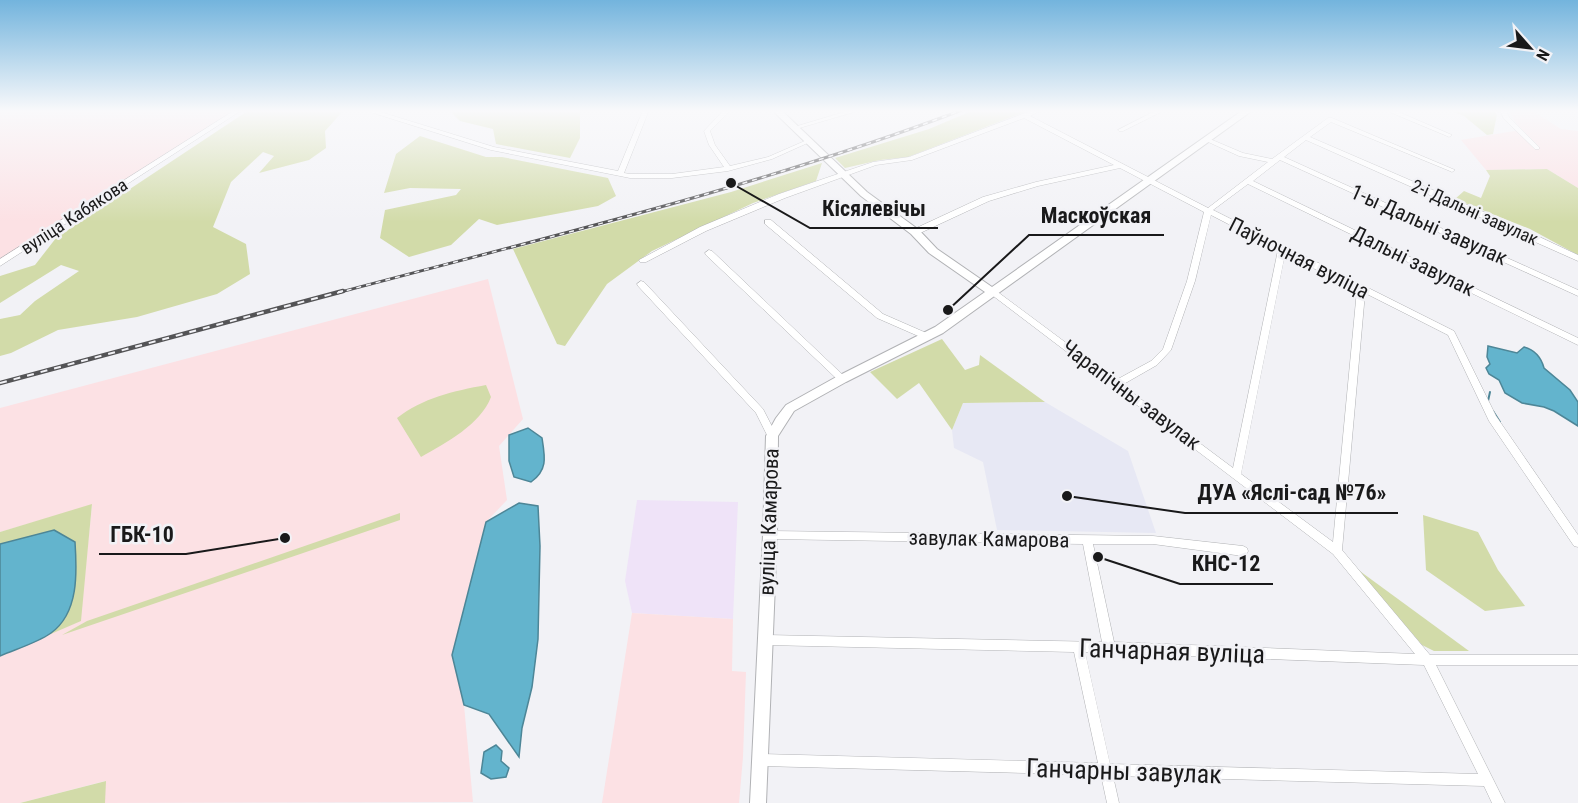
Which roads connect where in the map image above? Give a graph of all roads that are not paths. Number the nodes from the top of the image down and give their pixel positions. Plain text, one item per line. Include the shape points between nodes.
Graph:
1 (180, 147) edge
2 (488, 147) edge
3 (631, 147) edge
4 (714, 147) edge
5 (796, 147) edge
6 (816, 147) edge
7 (941, 147) edge
8 (1084, 147) edge
9 (1197, 147) edge
10 (1224, 147) edge
11 (1294, 147) edge
12 (1328, 147) edge
13 (1398, 147) edge
14 (1280, 158) junction
15 (1272, 161) junction
16 (1119, 166) junction
17 (728, 169) junction
18 (1452, 170) dead end
19 (620, 174) junction
20 (842, 174) junction
21 (1149, 181) junction
22 (1248, 181) junction
23 (1208, 211) junction
24 (768, 222) dead end
25 (915, 232) junction
26 (1282, 249) junction
27 (709, 253) dead end
28 (1578, 258) edge
29 (643, 260) dead end
30 (0, 263) edge
31 (642, 284) dead end
32 (1361, 290) junction
33 (992, 292) junction
34 (1578, 293) edge
35 (928, 337) junction
36 (1578, 342) edge
37 (842, 379) junction
38 (1116, 384) junction
39 (772, 436) junction
40 (1236, 476) junction
41 (770, 535) junction
42 (1087, 540) junction
43 (1578, 543) edge
44 (1243, 551) dead end
45 (1337, 551) junction
46 (766, 640) junction
47 (1109, 647) junction
48 (1079, 648) junction
49 (1426, 660) junction
50 (1578, 660) edge
51 (761, 760) junction
52 (1106, 771) junction
53 (1487, 780) junction
54 (758, 803) edge
55 (1113, 803) edge
56 (1499, 803) edge

1 - 30 street, вуліца Кабякова
2 - 19 street
3 - 19 street
4 - 17 street
5 - 17 street via 770,159
6 - 20 street, Чарапічны завулак
7 - 20 street via 910,159 875,163
8 - 16 street, Паўночная вуліца
9 - 21 street, вуліца Камарова
10 - 15 street
11 - 14 street
12 - 28 street, 2-і Дальні завулак
13 - 18 street
14 - 15 street
14 - 34 street, 1-ы Дальні завулак
15 - 22 street
16 - 21 street, Паўночная вуліца
16 - 25 street via 986,199
17 - 19 street via 654,177
20 - 25 street, Чарапічны завулак
20 - 29 street via 736,214
21 - 23 street, Паўночная вуліца
21 - 33 street, вуліца Камарова
22 - 23 street
22 - 36 street, Дальні завулак
23 - 26 street, Паўночная вуліца
23 - 38 street via 1191,280 1167,350 1154,363
24 - 35 street via 880,316
25 - 33 street, Чарапічны завулак via 933,251
26 - 32 street, Паўночная вуліца
26 - 40 street
27 - 37 street
31 - 39 street via 760,411
32 - 43 street, Паўночная вуліца via 1451,333 1492,418
32 - 45 street
33 - 35 street, вуліца Камарова
33 - 38 street, Чарапічны завулак
35 - 37 street, вуліца Камарова
37 - 39 street, вуліца Камарова via 790,408
38 - 40 street, Чарапічны завулак
39 - 41 street, вуліца Камарова
40 - 45 street, Чарапічны завулак
41 - 42 street, завулак Камарова
41 - 46 street, вуліца Камарова
42 - 44 street, завулак Камарова via 1154,540
42 - 47 street
45 - 49 street, Чарапічны завулак
46 - 48 street, Ганчарная вуліца
46 - 51 street, вуліца Камарова
47 - 48 street, Ганчарная вуліца
47 - 49 street, Ганчарная вуліца
48 - 52 street
49 - 50 street, Ганчарная вуліца
49 - 53 street
51 - 52 street, Ганчарны завулак
51 - 54 street, вуліца Камарова
52 - 53 street, Ганчарны завулак
52 - 55 street
53 - 56 street

